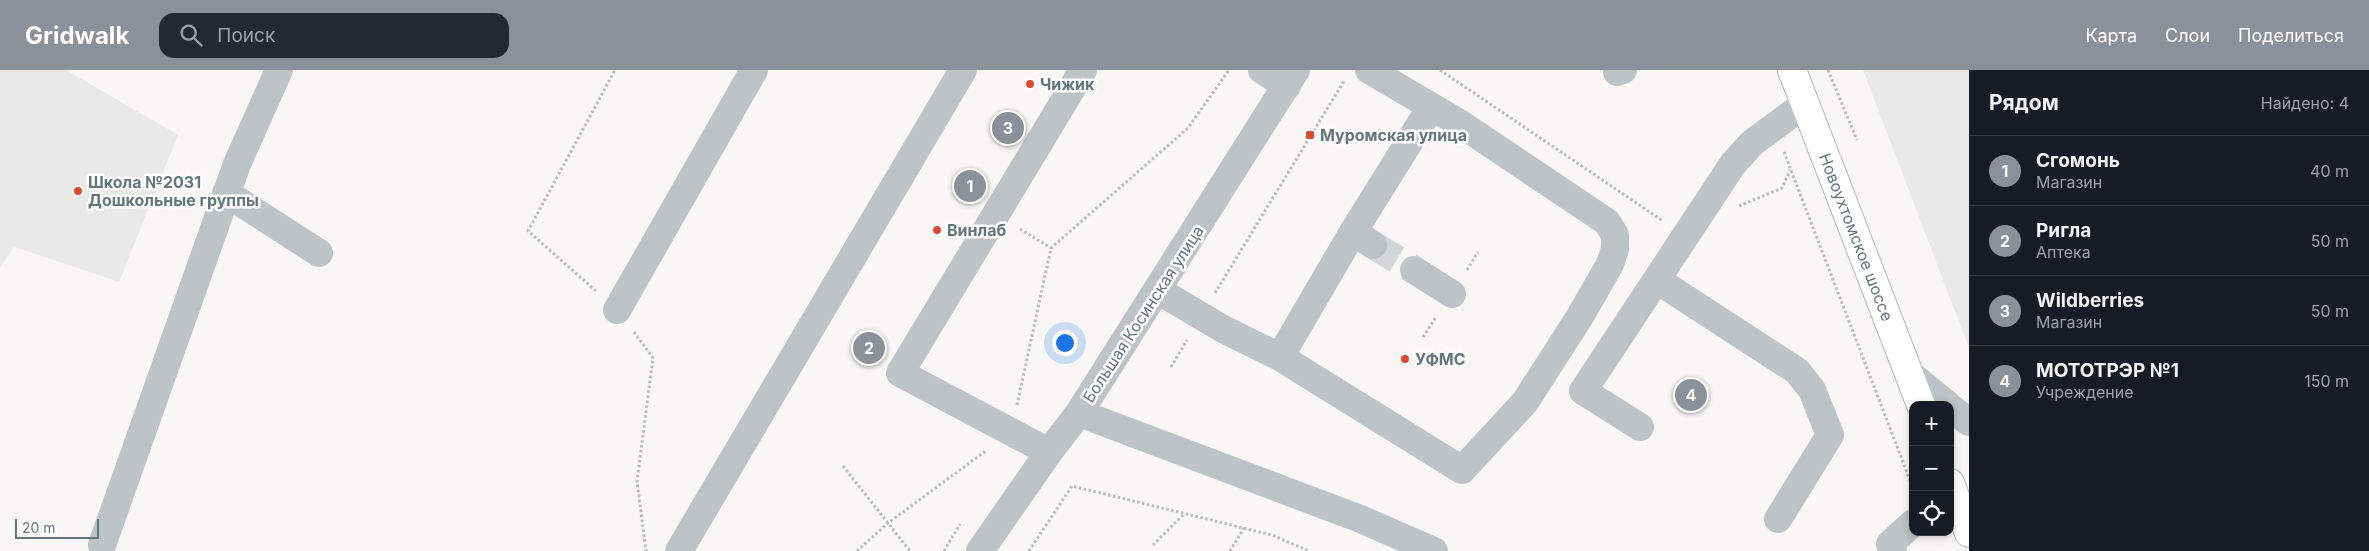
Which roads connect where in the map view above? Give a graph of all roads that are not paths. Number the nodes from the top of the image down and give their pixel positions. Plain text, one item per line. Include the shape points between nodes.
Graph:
1 (279, 70) edge
2 (754, 70) edge
3 (963, 70) edge
4 (1083, 70) edge
5 (1262, 70) edge
6 (1788, 72) edge
7 (1358, 73) edge
8 (1291, 78) edge
9 (1805, 104) junction
10 (1431, 107) junction
11 (226, 193) junction
12 (319, 253) dead end
13 (1414, 270) tunnel mouth
14 (1657, 280) junction
15 (1158, 290) junction
16 (1452, 294) dead end
17 (617, 310) road end
18 (1280, 357) junction
19 (1910, 374) junction
20 (1920, 401) edge
21 (1943, 401) edge
22 (1954, 410) edge
23 (1079, 413) junction
24 (1969, 422) edge
25 (1640, 427) dead end
26 (1049, 452) junction
27 (1953, 491) edge
28 (1778, 520) dead end
29 (1909, 527) edge
30 (1969, 533) edge
31 (102, 545) dead end
32 (679, 551) edge
33 (980, 551) edge
34 (1434, 551) edge
35 (1893, 551) edge

1 - 11 street
2 - 17 street
3 - 32 street
4 - 26 street via 900,373
5 - 8 street
6 - 9 main road, Новоухтомское шоссе
7 - 10 street
8 - 15 street, Большая Косинская улица
9 - 14 street via 1752,143 1734,164
9 - 19 main road, Новоухтомское шоссе
10 - 18 street via 1363,238
10 - 18 street via 1607,222 1616,235 1615,249 1610,264 1579,318 1525,402 1462,470
11 - 12 street
11 - 31 street
13 - 16 street
14 - 25 street via 1583,390
14 - 28 street via 1797,371 1812,390 1830,435
15 - 18 street via 1222,329
15 - 23 street, Большая Косинская улица
19 - 20 main road, Новоухтомское шоссе
19 - 21 street
22 - 24 street
23 - 26 street, Большая Косинская улица
23 - 34 street via 1358,518
26 - 33 street, Большая Косинская улица
27 - 30 main road
29 - 35 street via 1890,544

